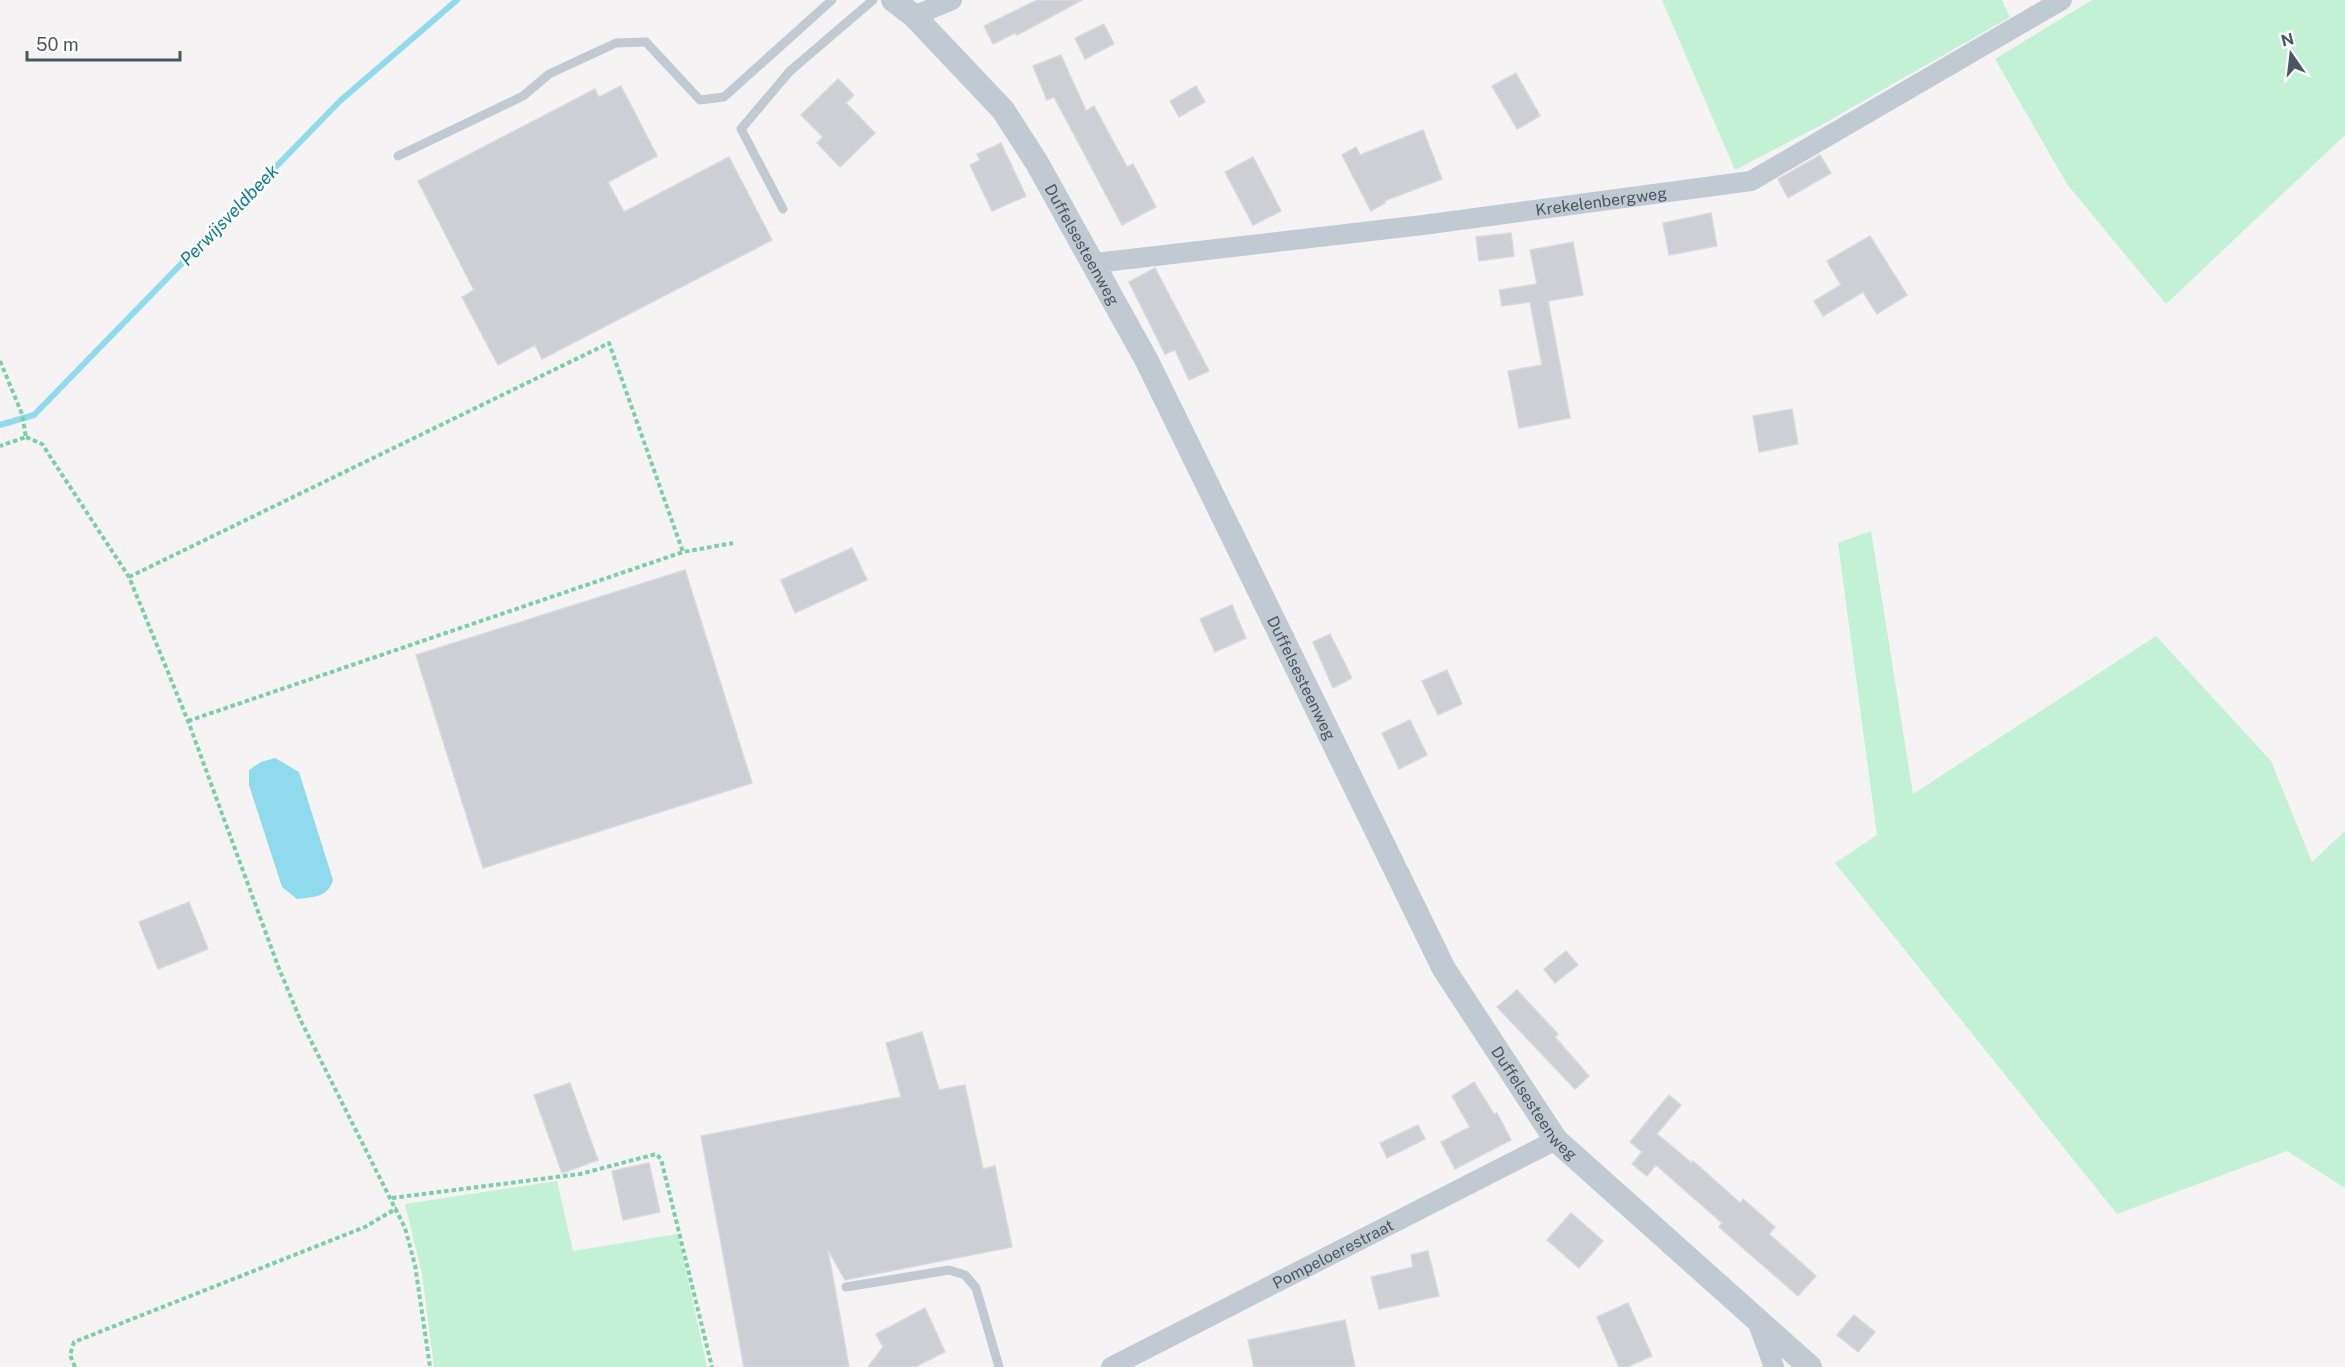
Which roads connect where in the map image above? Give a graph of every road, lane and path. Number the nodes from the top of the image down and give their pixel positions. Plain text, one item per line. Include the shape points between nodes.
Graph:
1 (832, 0) edge
2 (873, 0) edge
3 (893, 0) edge
4 (952, 0) edge
5 (2062, 0) edge
6 (914, 16) junction
7 (398, 156) dead end
8 (783, 209) dead end
9 (1095, 263) junction
10 (0, 361) edge
11 (26, 437) junction
12 (0, 446) edge
13 (733, 543) dead end
14 (683, 552) junction
15 (129, 577) junction
16 (188, 721) junction
17 (1556, 1140) junction
18 (392, 1198) junction
19 (397, 1208) junction
20 (846, 1287) dead end
21 (1757, 1321) junction
22 (75, 1367) edge
23 (430, 1367) edge
24 (712, 1367) edge
25 (999, 1367) edge
26 (1111, 1367) edge
27 (1774, 1367) edge
28 (1810, 1367) edge

1 - 7 lane via 724,97 700,100 646,42 616,43 549,74 523,96
2 - 8 lane via 790,70 741,129
3 - 6 street, Duffelsesteenweg
4 - 6 street
5 - 9 street, Krekelenbergweg via 1751,180 1423,225
6 - 9 street, Duffelsesteenweg via 1003,110
9 - 17 street, Duffelsesteenweg via 1280,628 1444,969
10 - 11 path via 22,414
11 - 12 path
11 - 15 path via 42,444
13 - 14 path
14 - 15 path via 609,343
14 - 16 path
15 - 16 path
16 - 18 path via 300,1019
17 - 21 street, Duffelsesteenweg
17 - 26 street, Pompeloerestraat
18 - 19 path
18 - 24 path via 580,1174 656,1154 662,1159
19 - 22 path via 365,1227 74,1342 70,1355
19 - 23 path via 415,1264
20 - 25 lane via 949,1270 965,1275 976,1288
21 - 27 street, Duffelsesteenweg
21 - 28 street, Duffelsesteenweg

